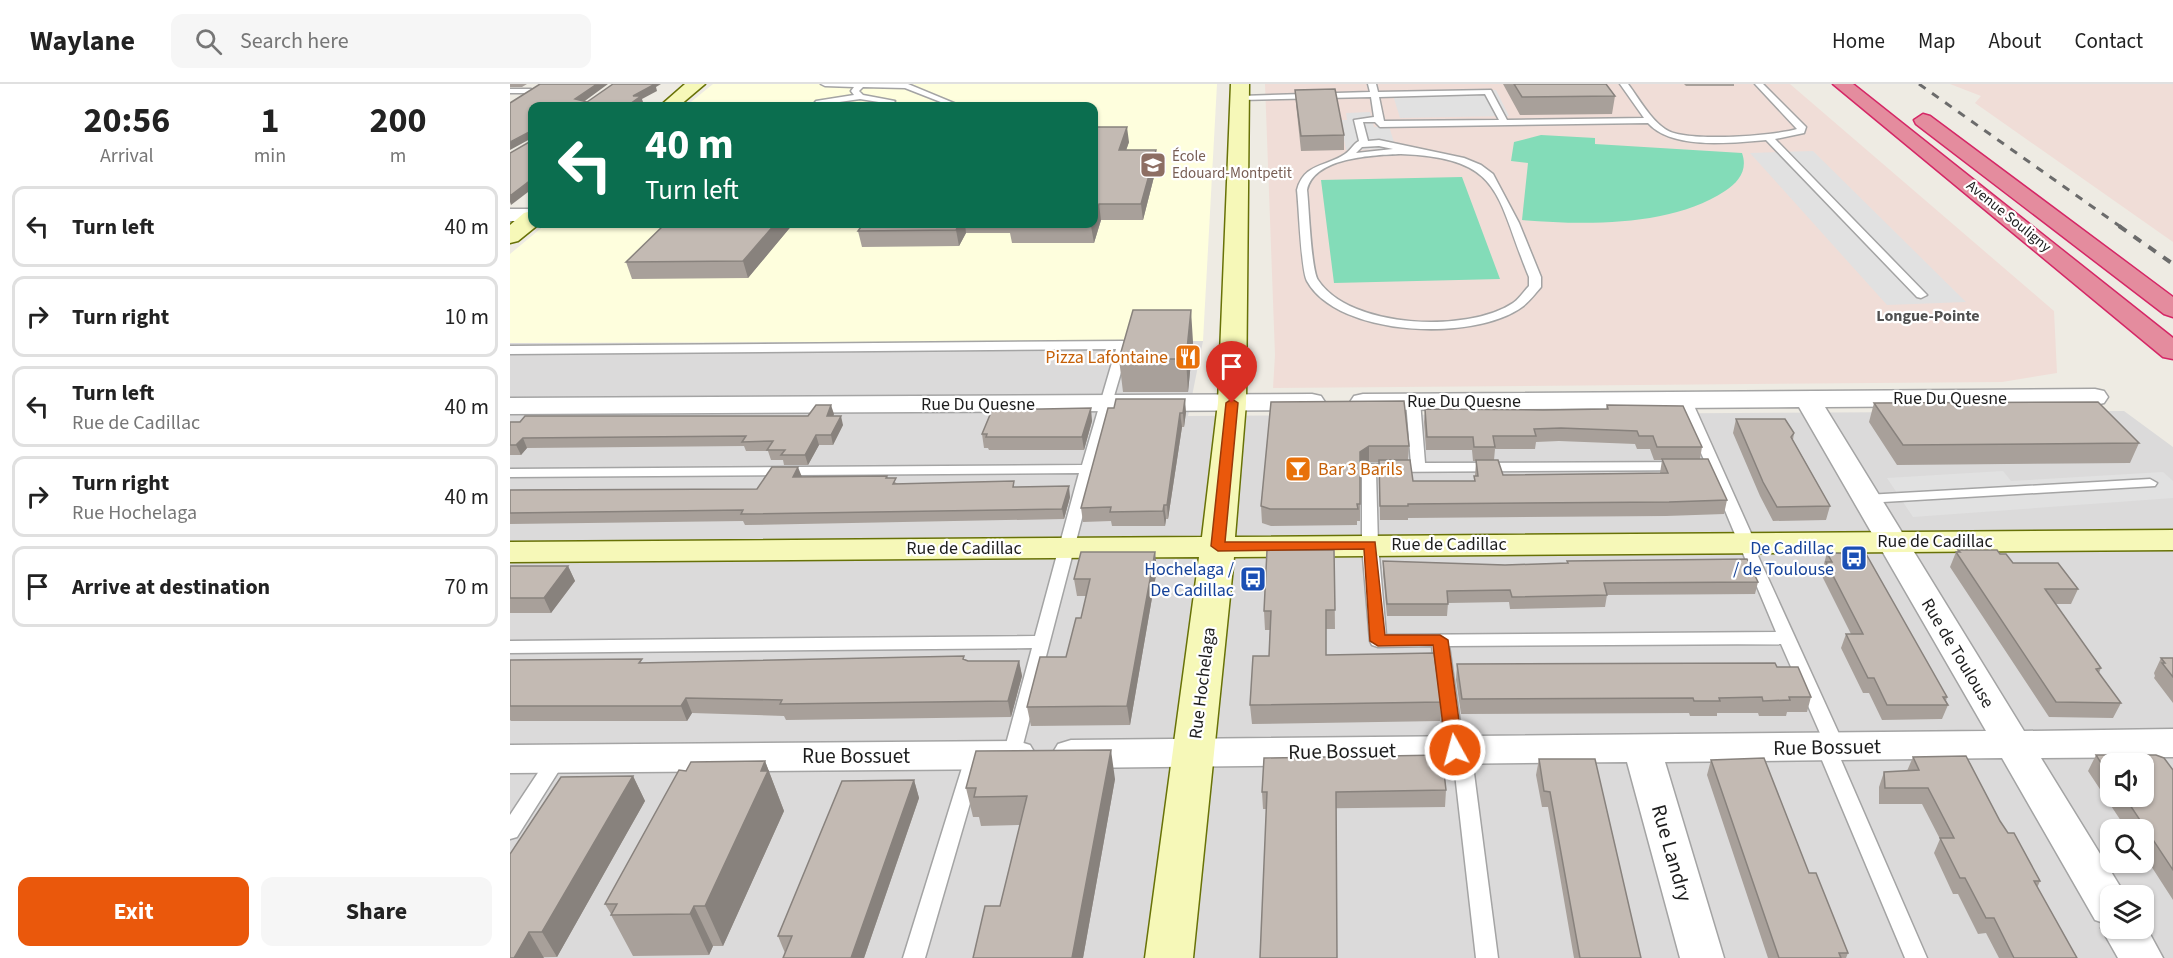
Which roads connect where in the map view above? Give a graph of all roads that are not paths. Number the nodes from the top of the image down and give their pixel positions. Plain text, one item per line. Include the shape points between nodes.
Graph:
1 (696, 84) edge
2 (825, 84) edge
3 (1372, 84) edge
4 (1624, 84) edge
5 (1760, 84) edge
6 (1842, 84) edge
7 (860, 86) junction
8 (536, 88) edge
9 (1487, 88) edge
10 (510, 91) edge
11 (1241, 91) edge
12 (1374, 94) junction
13 (860, 97) junction
14 (674, 102) edge
15 (826, 102) edge
16 (890, 102) edge
17 (947, 102) edge
18 (510, 104) edge
19 (1903, 105) dead end
20 (1652, 120) junction
21 (1380, 122) junction
22 (1504, 122) junction
23 (1768, 137) junction
24 (1364, 143) junction
25 (1420, 153) junction
26 (1348, 157) junction
27 (510, 215) edge
28 (528, 217) edge
29 (528, 221) edge
30 (510, 237) edge
31 (1920, 296) dead end
32 (2173, 309) edge
33 (510, 350) edge
34 (2173, 351) edge
35 (2095, 397) dead end
36 (1684, 399) junction
37 (1807, 399) junction
38 (1413, 401) junction
39 (1105, 403) junction
40 (1232, 403) junction
41 (510, 406) edge
42 (1713, 466) junction
43 (1418, 468) junction
44 (1088, 469) junction
45 (510, 473) edge
46 (2150, 483) dead end
47 (1866, 499) junction
48 (2173, 540) edge
49 (1890, 541) junction
50 (1746, 542) junction
51 (1370, 545) junction
52 (1218, 546) junction
53 (1066, 548) junction
54 (510, 552) edge
55 (1787, 638) junction
56 (1440, 640) junction
57 (1041, 642) junction
58 (510, 646) edge
59 (2173, 743) edge
60 (2013, 745) junction
61 (1831, 746) junction
62 (1642, 749) junction
63 (1458, 750) junction
64 (1194, 753) junction
65 (1012, 754) junction
66 (975, 755) junction
67 (558, 758) junction
68 (510, 759) edge
69 (510, 831) edge
70 (2100, 890) edge
71 (2130, 939) edge
72 (914, 958) edge
73 (1169, 958) edge
74 (1487, 958) edge
75 (1702, 958) edge
76 (1916, 958) edge
77 (2141, 958) edge

1 - 14 main road
2 - 7 lane
3 - 12 lane
4 - 20 lane
5 - 23 lane via 1802,127 1793,135
6 - 34 highway, Avenue Souligny
7 - 13 lane via 855,91
7 - 17 lane via 906,86
8 - 10 lane
8 - 18 street
9 - 12 lane
9 - 22 lane
11 - 12 lane
11 - 40 main road, Rue Hochelaga
12 - 21 lane
13 - 15 lane
13 - 16 lane
19 - 32 highway, Avenue Souligny
20 - 22 lane
20 - 23 lane via 1665,133 1676,137
21 - 22 lane
21 - 24 lane via 1358,120
23 - 31 lane
24 - 25 lane
24 - 26 lane
25 - 26 lane via 1374,152
25 - 26 lane via 1470,164 1494,182 1535,277 1535,286 1523,301 1484,319 1421,325 1361,316 1321,296 1311,279 1303,184 1317,169
27 - 28 street
29 - 30 main road
33 - 39 lane via 1123,345
35 - 37 street, Rue Du Quesne
36 - 37 street, Rue Du Quesne
36 - 38 street, Rue Du Quesne
36 - 42 lane
37 - 47 street, Rue de Toulouse
38 - 40 street, Rue Du Quesne
38 - 43 lane
39 - 40 street, Rue Du Quesne
39 - 41 street, Rue Du Quesne
39 - 44 lane
40 - 52 main road, Rue Hochelaga
42 - 43 lane
42 - 50 lane
43 - 51 lane via 1369,468
44 - 45 lane
44 - 53 lane
46 - 47 lane
47 - 49 street, Rue de Toulouse
48 - 49 main road, Rue de Cadillac
49 - 50 main road, Rue de Cadillac
49 - 60 street, Rue de Toulouse
50 - 51 main road, Rue de Cadillac
50 - 55 lane
51 - 52 main road, Rue de Cadillac
51 - 56 lane via 1378,641
52 - 53 main road, Rue de Cadillac
52 - 64 main road, Rue Hochelaga
53 - 54 main road, Rue de Cadillac
53 - 57 lane
55 - 56 lane
55 - 61 lane
56 - 63 lane
57 - 58 lane
57 - 65 lane
59 - 60 street, Rue Bossuet
60 - 61 street, Rue Bossuet
60 - 70 street, Rue de Toulouse
61 - 62 street, Rue Bossuet
61 - 76 lane
62 - 63 street, Rue Bossuet
62 - 75 street, Rue Landry
63 - 64 street, Rue Bossuet
63 - 74 lane
64 - 65 street, Rue Bossuet
64 - 73 main road, Rue Hochelaga
65 - 66 street, Rue Bossuet
66 - 67 street, Rue Bossuet
66 - 72 lane
67 - 68 street, Rue Bossuet
67 - 69 lane
71 - 77 street

